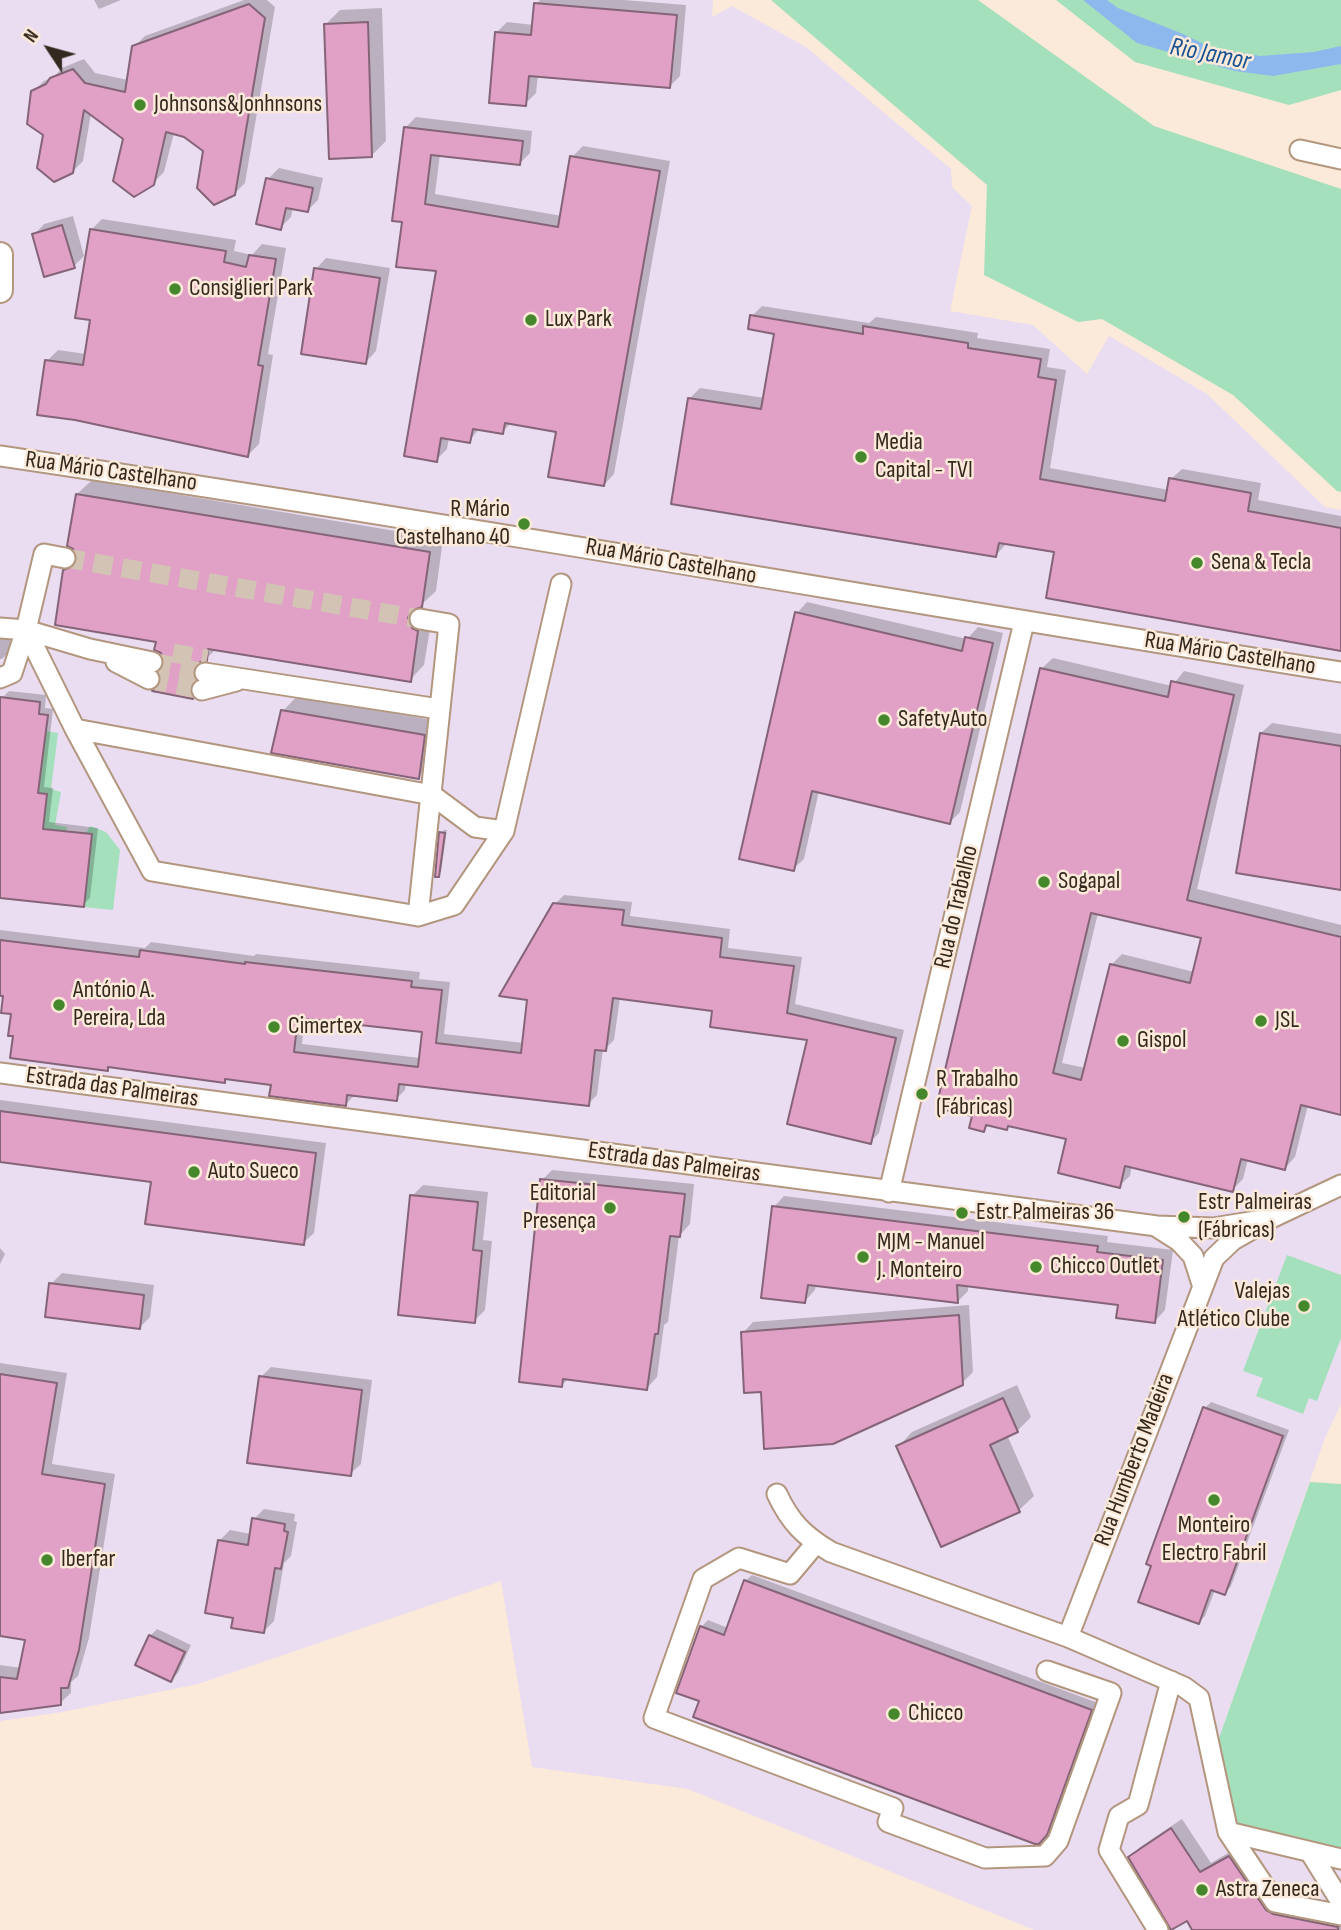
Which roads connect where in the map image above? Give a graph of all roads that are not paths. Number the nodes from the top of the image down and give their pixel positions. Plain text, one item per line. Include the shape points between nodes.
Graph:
1 (1300, 150) dead end
2 (1341, 159) edge
3 (0, 255) edge
4 (0, 290) edge
5 (0, 456) edge
6 (65, 558) tunnel mouth
7 (561, 584) dead end
8 (420, 619) tunnel mouth
9 (1024, 622) junction
10 (0, 628) edge
11 (26, 630) junction
12 (90, 649) junction
13 (1341, 672) edge
14 (0, 678) edge
15 (240, 680) junction
16 (439, 709) junction
17 (75, 729) junction
18 (432, 795) junction
19 (504, 831) junction
20 (418, 916) junction
21 (0, 1073) edge
22 (1341, 1185) edge
23 (889, 1192) junction
24 (1269, 1219) junction
25 (1157, 1226) junction
26 (1202, 1284) junction
27 (777, 1494) dead end
28 (816, 1543) junction
29 (1068, 1637) junction
30 (1047, 1671) dead end
31 (1171, 1681) junction
32 (1228, 1832) junction
33 (1310, 1852) junction
34 (1341, 1859) edge
35 (1341, 1902) edge
36 (1341, 1915) edge
37 (1158, 1930) edge

1 - 2 street
3 - 4 main road
5 - 9 street, Rua Mário Castelhano via 313,502
6 - 11 street via 44,554
7 - 19 street
8 - 16 street via 449,624
9 - 13 street, Rua Mário Castelhano
9 - 23 street, Rua do Trabalho
10 - 11 street
11 - 12 street
11 - 14 street via 12,673
11 - 17 street
12 - 12 street via 152,664
15 - 15 street via 205,674
15 - 16 street
16 - 18 street
17 - 18 street
17 - 20 street via 152,871
18 - 19 street via 475,827
18 - 20 street
19 - 20 street via 454,905
21 - 23 street, Estrada das Palmeiras
22 - 24 street, Estrada das Palmeiras
23 - 25 street, Estrada das Palmeiras
24 - 25 street, Estrada das Palmeiras via 1213,1228
24 - 26 street, Rua Humberto Madeira via 1233,1240 1214,1258
25 - 26 street via 1194,1256
26 - 29 street, Rua Humberto Madeira
27 - 28 street via 787,1516
28 - 29 street
28 - 30 street via 790,1574 739,1558 702,1579 654,1718 893,1808 888,1822 985,1858 1045,1856 1058,1841 1111,1693
29 - 31 street
31 - 32 street via 1199,1698
31 - 37 street via 1138,1805 1119,1816 1109,1850
32 - 33 street
32 - 36 street via 1275,1902
33 - 34 street
33 - 35 street

